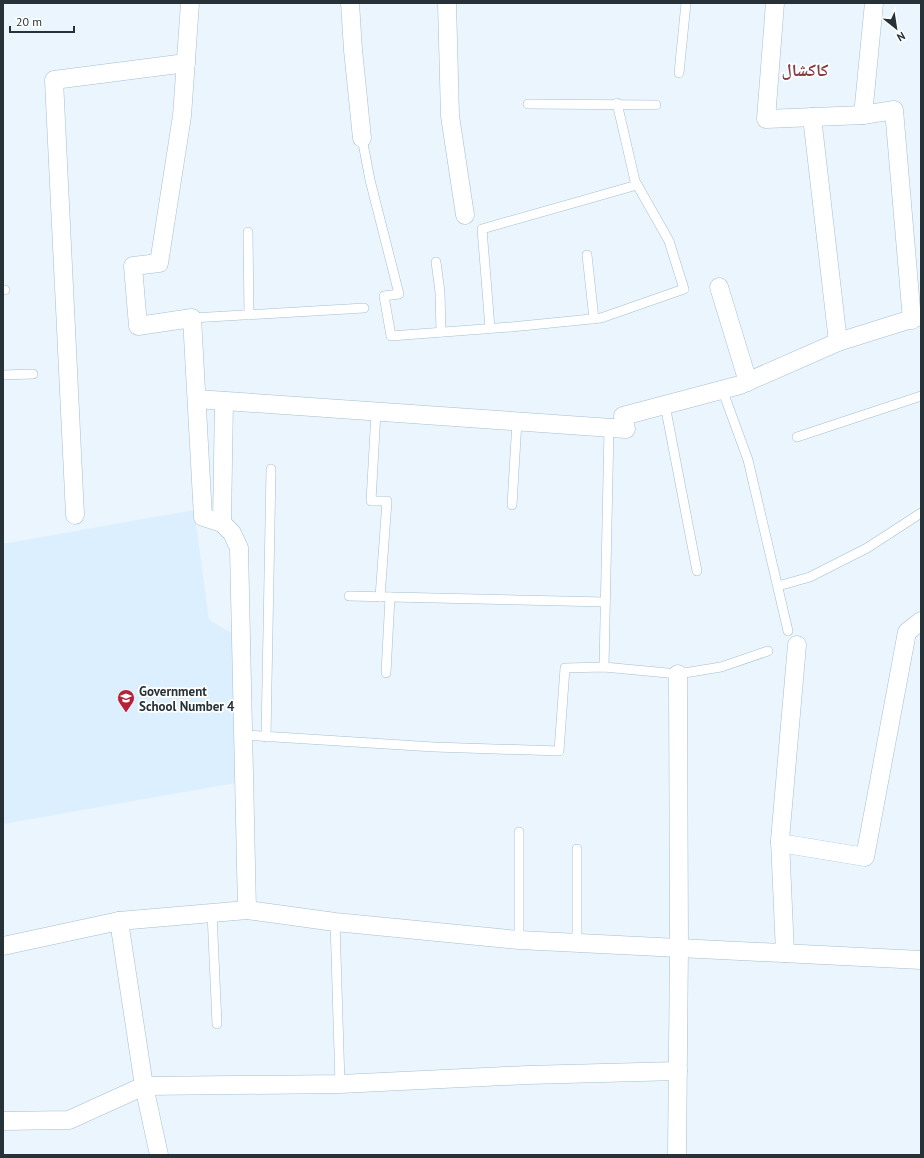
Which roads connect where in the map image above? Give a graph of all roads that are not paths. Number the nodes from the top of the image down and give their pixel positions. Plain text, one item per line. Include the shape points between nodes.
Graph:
1 (190, 3) edge
2 (350, 3) edge
3 (447, 3) edge
4 (686, 3) edge
5 (775, 3) edge
6 (874, 3) edge
7 (186, 63) junction
8 (679, 72) dead end
9 (617, 103) junction
10 (528, 104) dead end
11 (656, 105) dead end
12 (863, 115) junction
13 (812, 117) junction
14 (362, 138) joint
15 (637, 185) junction
16 (465, 215) dead end
17 (248, 232) dead end
18 (587, 255) dead end
19 (436, 262) dead end
20 (719, 287) dead end
21 (364, 308) dead end
22 (249, 315) junction
23 (192, 318) junction
24 (916, 318) edge
25 (594, 319) junction
26 (490, 328) junction
27 (441, 332) junction
28 (838, 342) junction
29 (33, 374) dead end
30 (3, 375) edge
31 (748, 382) junction
32 (722, 389) junction
33 (921, 396) edge
34 (197, 399) junction
35 (224, 401) junction
36 (665, 405) junction
37 (376, 412) junction
38 (517, 421) junction
39 (609, 428) junction
40 (797, 437) dead end
41 (271, 469) dead end
42 (512, 505) dead end
43 (921, 513) edge
44 (75, 515) dead end
45 (222, 522) junction
46 (696, 571) dead end
47 (778, 586) junction
48 (349, 596) dead end
49 (380, 597) junction
50 (390, 597) junction
51 (606, 602) junction
52 (921, 621) edge
53 (792, 638) joint
54 (768, 651) dead end
55 (604, 667) junction
56 (386, 673) dead end
57 (678, 674) junction
58 (244, 735) junction
59 (266, 736) junction
60 (519, 832) dead end
61 (780, 843) junction
62 (577, 849) dead end
63 (247, 910) junction
64 (212, 912) junction
65 (118, 921) junction
66 (335, 922) junction
67 (519, 940) junction
68 (577, 943) junction
69 (3, 945) edge
70 (679, 948) junction
71 (785, 953) junction
72 (921, 960) edge
73 (217, 1024) dead end
74 (678, 1072) junction
75 (340, 1084) junction
76 (144, 1086) junction
77 (3, 1121) edge
78 (159, 1155) edge
79 (677, 1155) edge

1 - 7 street
2 - 14 street
3 - 16 street via 450,116
4 - 8 lane
5 - 13 street via 766,119
6 - 12 street
7 - 23 street via 182,116 159,263 132,266 138,326
7 - 44 street via 54,80
9 - 10 lane
9 - 11 lane
9 - 15 lane
12 - 13 street
12 - 24 street via 894,110
13 - 28 street
14 - 27 lane via 399,294 384,296 391,336
15 - 25 lane via 669,241 684,289
15 - 26 lane via 482,229
17 - 22 lane
18 - 25 lane
19 - 27 lane
20 - 31 street
21 - 22 lane
22 - 23 lane
23 - 34 street
24 - 28 street
25 - 26 lane
26 - 27 lane
28 - 31 street
29 - 30 lane
31 - 32 street
32 - 36 street
32 - 47 lane via 748,460
33 - 40 lane
34 - 35 street
34 - 45 street via 203,517
35 - 37 street
35 - 45 street
36 - 39 street via 623,416 626,429
36 - 46 lane
37 - 38 street
37 - 49 lane via 371,501 387,501
38 - 39 street
38 - 42 lane
39 - 51 lane
41 - 59 lane
43 - 47 lane via 867,548 810,577
45 - 58 street via 232,533 239,548
47 - 53 lane
48 - 49 lane
49 - 50 lane
50 - 51 lane
50 - 56 lane
51 - 55 lane
52 - 61 street via 907,632 865,856
53 - 61 street
54 - 57 lane via 721,667
55 - 57 lane
55 - 59 lane via 565,668 560,751 434,747
57 - 70 street
58 - 59 lane
58 - 63 street
60 - 67 lane
61 - 71 street
62 - 68 lane
63 - 64 street
63 - 66 street
64 - 65 street
64 - 73 lane
65 - 69 street
65 - 76 street
66 - 67 street
66 - 75 lane
67 - 68 street
68 - 70 street
70 - 71 street
70 - 74 street
71 - 72 street
74 - 75 street via 527,1075
74 - 79 street
75 - 76 street
76 - 77 street via 69,1120
76 - 78 street

